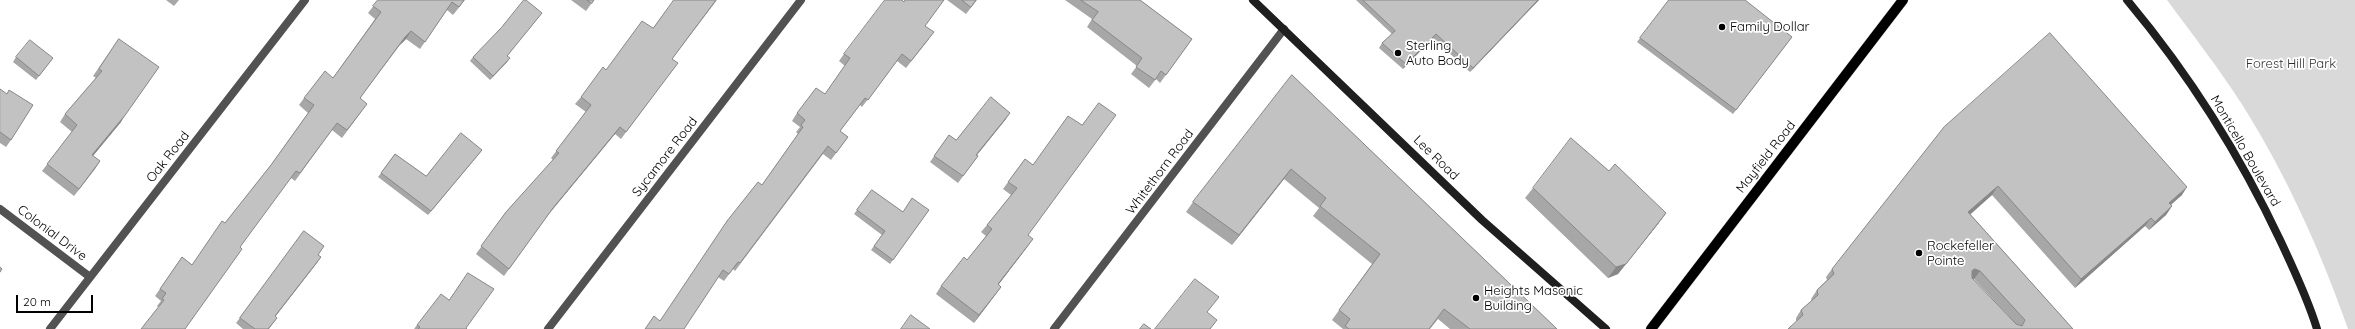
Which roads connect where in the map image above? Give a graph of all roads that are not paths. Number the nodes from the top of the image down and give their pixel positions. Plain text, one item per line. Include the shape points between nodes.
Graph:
1 (305, 0) edge
2 (801, 0) edge
3 (1254, 0) edge
4 (1903, 0) edge
5 (2127, 0) edge
6 (1284, 29) junction
7 (0, 209) edge
8 (90, 277) junction
9 (50, 329) edge
10 (548, 329) edge
11 (1054, 329) edge
12 (1606, 329) edge
13 (1651, 329) edge
14 (2317, 329) edge

1 - 8 street, Oak Road
2 - 10 street, Sycamore Road
3 - 6 main road, Lee Road
4 - 13 main road, Mayfield Road
5 - 14 main road, Monticello Boulevard via 2166,48 2233,149 2284,248
6 - 11 street, Whitethorn Road
6 - 12 main road, Lee Road via 1482,220
7 - 8 street, Colonial Drive
8 - 9 street, Oak Road

